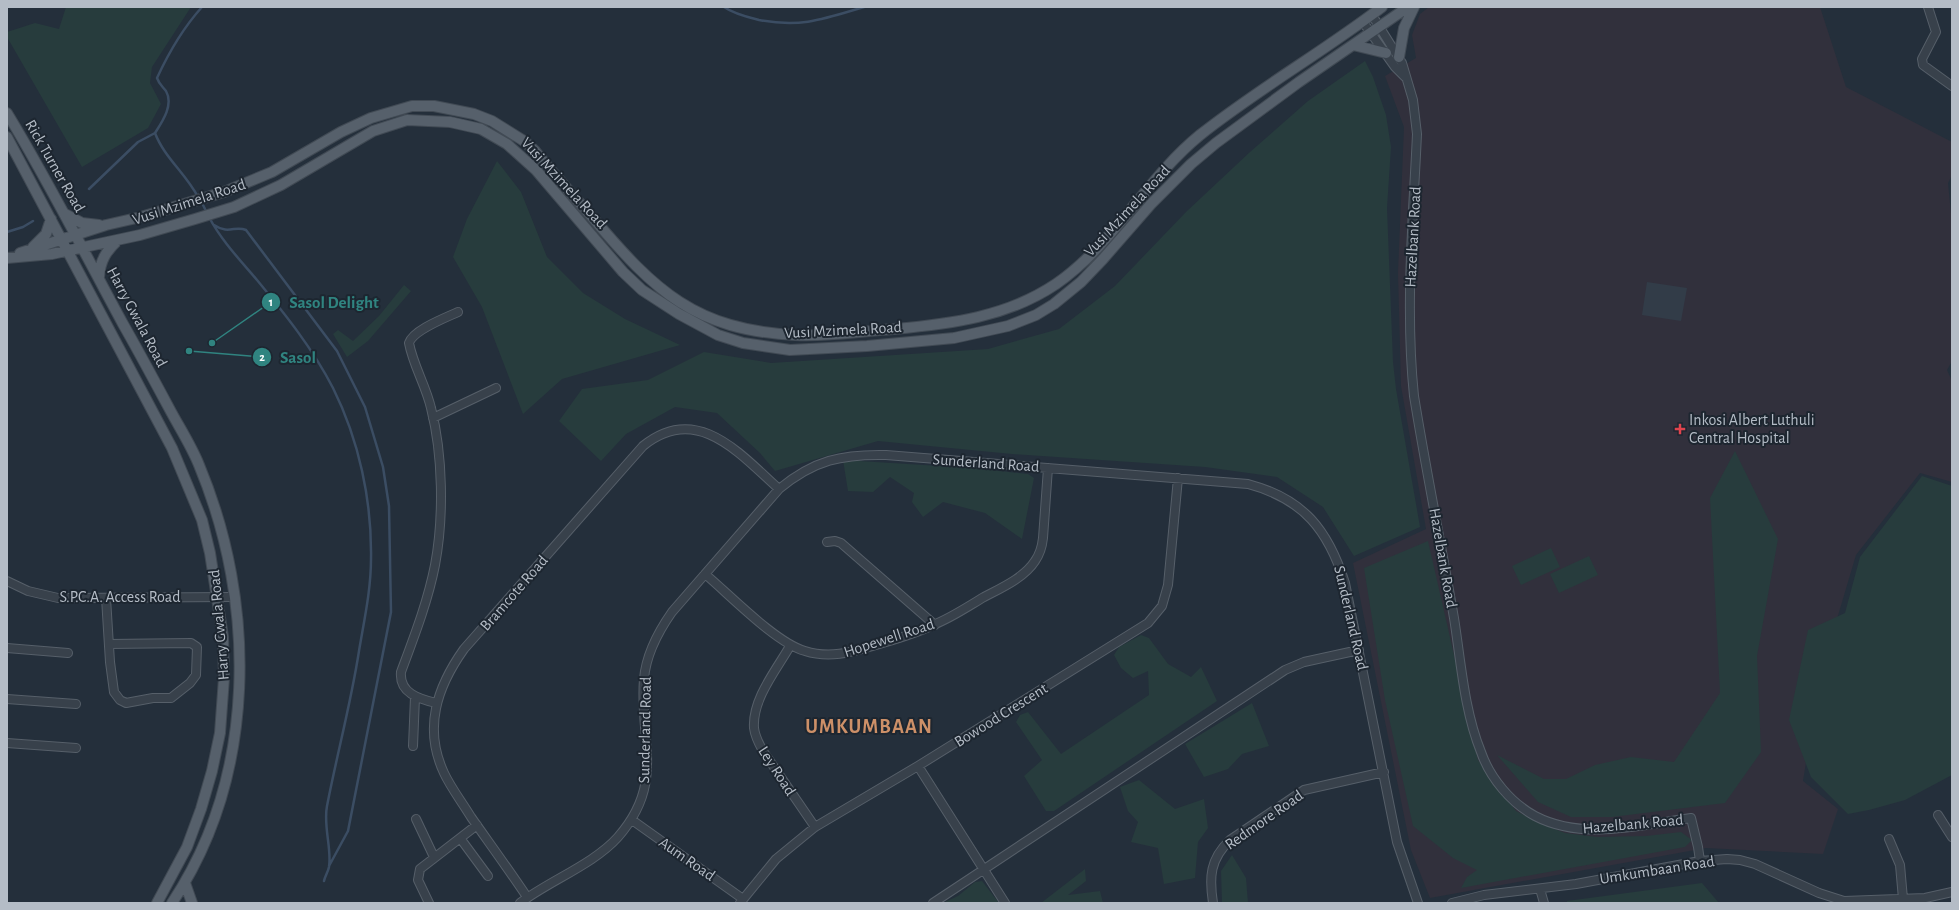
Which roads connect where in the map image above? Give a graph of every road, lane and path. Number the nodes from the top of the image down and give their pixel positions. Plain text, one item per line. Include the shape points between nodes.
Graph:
1 (1382, 7) edge
2 (1408, 7) edge
3 (1414, 7) edge
4 (1928, 7) edge
5 (1372, 15) junction
6 (1363, 22) junction
7 (1375, 30) junction
8 (1353, 45) junction
9 (1386, 54) junction
10 (1399, 57) junction
11 (1405, 76) junction
12 (1952, 86) edge
13 (7, 113) edge
14 (7, 137) edge
15 (65, 214) junction
16 (51, 219) junction
17 (106, 225) junction
18 (76, 234) junction
19 (62, 240) junction
20 (118, 240) junction
21 (83, 246) junction
22 (31, 249) junction
23 (68, 250) junction
24 (8, 258) edge
25 (99, 279) junction
26 (458, 312) dead end
27 (496, 388) dead end
28 (433, 418) junction
29 (1048, 468) junction
30 (1178, 478) junction
31 (780, 489) junction
32 (827, 542) dead end
33 (705, 574) junction
34 (7, 581) edge
35 (235, 597) junction
36 (106, 598) junction
37 (217, 598) junction
38 (935, 625) junction
39 (109, 644) junction
40 (790, 646) junction
41 (7, 648) edge
42 (1359, 650) junction
43 (68, 653) dead end
44 (415, 697) junction
45 (7, 699) edge
46 (436, 703) junction
47 (76, 704) dead end
48 (7, 743) edge
49 (414, 746) dead end
50 (76, 748) dead end
51 (918, 766) junction
52 (1384, 772) junction
53 (1938, 814) dead end
54 (416, 819) dead end
55 (632, 820) junction
56 (477, 825) junction
57 (815, 828) junction
58 (1952, 837) edge
59 (460, 838) junction
60 (1889, 838) dead end
61 (434, 857) junction
62 (1700, 861) junction
63 (984, 869) junction
64 (488, 876) dead end
65 (185, 883) junction
66 (1540, 889) junction
67 (1952, 892) edge
68 (527, 897) junction
69 (1903, 899) junction
70 (741, 901) edge
71 (157, 903) edge
72 (172, 903) edge
73 (192, 903) edge
74 (429, 903) edge
75 (520, 903) edge
76 (934, 903) edge
77 (1005, 903) edge
78 (1213, 903) edge
79 (1418, 903) edge
80 (1452, 903) edge
81 (1544, 903) edge

1 - 5 main road, Vusi Mzimela Road
2 - 7 main road, Vusi Mzimela Road
3 - 10 main road via 1404,28
4 - 12 street via 1936,32 1922,59 1923,64
5 - 6 main road, Vusi Mzimela Road
5 - 7 street, Hazelbank Road
6 - 7 street, Hazelbank Road
6 - 17 main road, Vusi Mzimela Road via 1200,136 1158,178 1099,247 1056,283 1019,305 978,318 950,323 796,335 757,332 706,317 673,299 634,265 536,151 524,141 492,121 474,114 434,106 412,106 371,118 341,132 272,172 224,192
7 - 8 main road, Vusi Mzimela Road
7 - 9 street, Hazelbank Road
7 - 10 street, Hazelbank Road
8 - 9 main road
8 - 20 main road, Vusi Mzimela Road via 1216,143 1191,164 1081,282 1054,304 1036,315 1008,326 954,338 790,350 743,343 718,335 642,290 623,272 536,170 507,144 481,129 450,122 407,120 373,131 296,177 234,207
9 - 11 street, Hazelbank Road via 1398,71
10 - 11 street, Hazelbank Road
11 - 62 street, Hazelbank Road via 1413,100 1417,134 1409,317 1410,361 1466,695 1481,753 1489,770 1512,798 1535,816 1552,823 1585,830 1691,818
13 - 15 main road, Rick Turner Road
14 - 16 main road, Rick Turner Road
15 - 17 main road via 82,223
15 - 18 main road, Rick Turner Road
16 - 19 main road, Rick Turner Road
16 - 22 main road via 46,234
17 - 18 main road, Vusi Mzimela Road
18 - 19 main road, Vusi Mzimela Road
18 - 21 main road, Rick Turner Road
19 - 22 main road, Vusi Mzimela Road
19 - 23 main road, Rick Turner Road
20 - 21 main road, Vusi Mzimela Road
20 - 25 main road via 110,246 101,260
21 - 23 main road, Vusi Mzimela Road
21 - 25 main road, Harry Gwala Road
22 - 24 main road, Vusi Mzimela Road
23 - 24 main road, Vusi Mzimela Road
23 - 37 main road, Harry Gwala Road via 145,395 189,485 202,520
25 - 35 main road, Harry Gwala Road via 198,462 220,523
26 - 28 street via 421,330 410,338 408,343
27 - 28 street
28 - 44 street via 440,500 438,550 427,597 401,676 405,688
29 - 30 street, Sunderland Road
29 - 31 street, Sunderland Road via 858,454 821,463 793,478
29 - 38 street, Hopewell Road via 1043,538 1041,550 1035,561 1026,572 1013,581
30 - 42 street, Sunderland Road via 1248,484 1262,488 1288,501 1313,521 1338,561
30 - 51 street, Bowood Crescent via 1168,585 1162,606 1154,617
31 - 33 street, Sunderland Road
31 - 46 street, Bramcote Road via 725,442 708,433 695,429 681,429 650,440 464,649 452,666
32 - 38 street via 842,543
33 - 40 street, Hopewell Road
33 - 55 street, Sunderland Road via 672,612 660,630 649,655 644,678 647,779
34 - 36 street, S.P.C.A. Access Road via 44,596
35 - 37 street, S.P.C.A. Access Road
35 - 65 main road, Harry Gwala Road via 239,677 238,716 231,761 201,854
36 - 37 street, S.P.C.A. Access Road
36 - 39 street
37 - 71 main road, Harry Gwala Road via 223,636 224,678 220,733 201,809 187,847
38 - 40 street, Hopewell Road via 913,634 841,654 818,654
39 - 39 street via 114,692 126,703 171,698 196,675 197,647 191,643
40 - 57 street, Ley Road via 758,703 754,728 763,751
41 - 43 street
42 - 52 street, Sunderland Road
42 - 63 street via 1304,662 1285,670
44 - 46 street
44 - 49 street
45 - 47 street
46 - 56 street, Bramcote Road via 434,730 440,762 452,788
48 - 50 street
51 - 57 street, Bowood Crescent
51 - 63 street
52 - 78 street, Redmore Road via 1304,790 1230,840 1220,850 1212,870
52 - 79 street, Sunderland Road via 1397,842
53 - 58 street
54 - 61 street
55 - 68 street, Sunderland Road via 601,852
55 - 70 street, Aum Road
56 - 59 street
56 - 68 street, Bramcote Road
57 - 70 street, Bowood Crescent via 776,859
59 - 61 street
59 - 64 street
60 - 69 street via 1900,865
61 - 74 street via 423,865 418,875
62 - 66 street, Umkumbaan Road
62 - 69 street, Umkumbaan Road via 1740,860 1755,864 1819,893 1844,901
63 - 76 street
63 - 77 street
65 - 72 main road, Harry Gwala Road
65 - 73 main road
66 - 80 street, Umkumbaan Road via 1484,895
66 - 81 street
67 - 69 street, Umkumbaan Road via 1939,896
68 - 75 street, Sunderland Road

